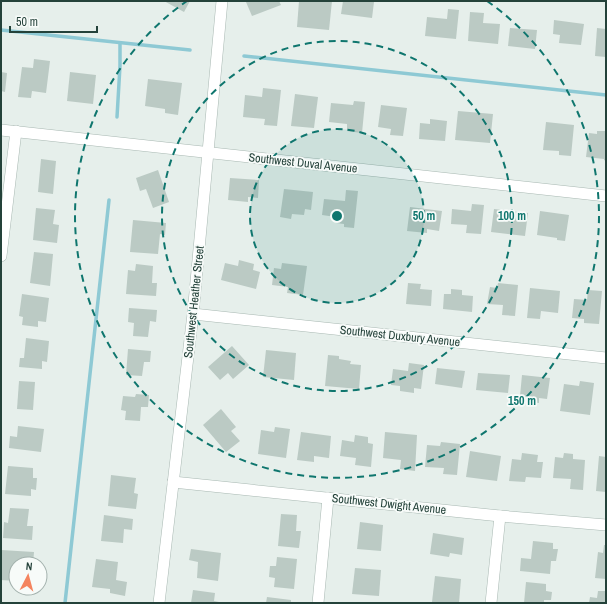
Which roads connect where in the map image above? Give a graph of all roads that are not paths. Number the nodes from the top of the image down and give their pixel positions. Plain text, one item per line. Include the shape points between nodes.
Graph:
1 (222, 1) edge
2 (1, 130) edge
3 (16, 131) junction
4 (207, 152) junction
5 (606, 196) edge
6 (1, 256) edge
7 (194, 314) junction
8 (606, 358) edge
9 (173, 482) junction
10 (328, 498) junction
11 (500, 516) junction
12 (606, 525) edge
13 (159, 603) edge
14 (318, 603) edge
15 (491, 603) edge

1 - 4 street, Southwest Heather Street
2 - 3 street, Southwest Duval Avenue
3 - 4 street, Southwest Duval Avenue
3 - 6 street
4 - 5 street, Southwest Duval Avenue
4 - 7 street, Southwest Heather Street
7 - 8 street, Southwest Duxbury Avenue
7 - 9 street, Southwest Heather Street
9 - 10 street, Southwest Dwight Avenue
9 - 13 street, Southwest Heather Street
10 - 11 street, Southwest Dwight Avenue
10 - 14 street
11 - 12 street, Southwest Dwight Avenue
11 - 15 street

